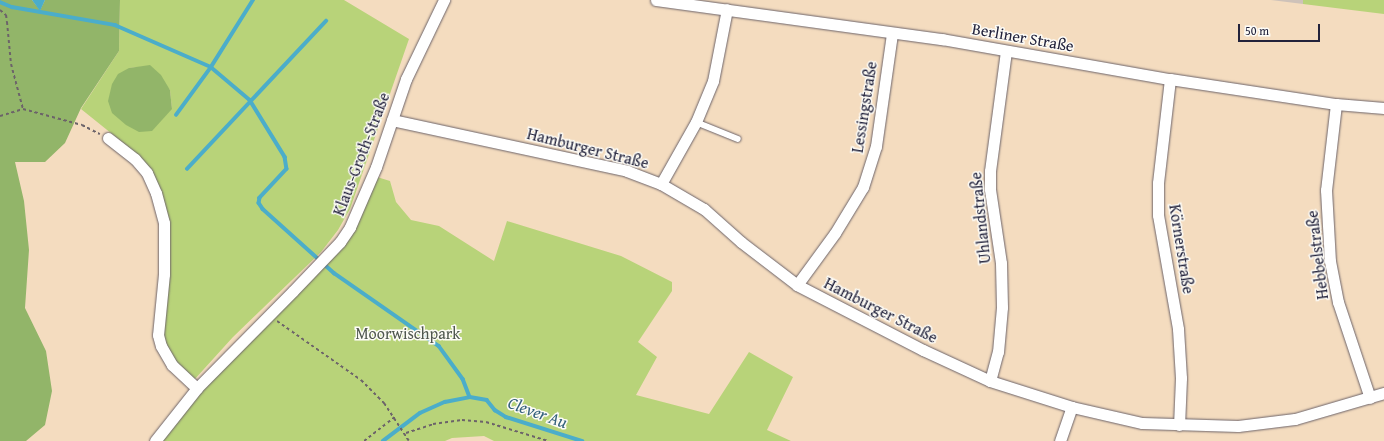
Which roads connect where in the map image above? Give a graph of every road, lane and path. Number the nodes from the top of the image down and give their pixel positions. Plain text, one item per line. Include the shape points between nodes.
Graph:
1 (444, 0) edge
2 (656, 0) edge
3 (727, 9) junction
4 (0, 10) edge
5 (892, 32) junction
6 (1006, 51) junction
7 (1170, 79) junction
8 (1336, 104) junction
9 (23, 108) junction
10 (1384, 108) edge
11 (0, 116) edge
12 (392, 120) junction
13 (696, 122) junction
14 (108, 138) joint
15 (738, 139) dead end
16 (661, 184) junction
17 (797, 285) junction
18 (268, 315) junction
19 (990, 381) junction
20 (197, 388) junction
21 (1384, 393) edge
22 (1370, 398) junction
23 (1072, 407) junction
24 (395, 417) junction
25 (1179, 425) junction
26 (406, 433) junction
27 (155, 441) edge
28 (364, 441) edge
29 (410, 441) edge
30 (548, 441) edge
31 (1060, 441) edge

1 - 12 street, Klaus-Groth-Straße via 406,79
2 - 3 street, Berliner Straße
3 - 5 street, Berliner Straße
3 - 13 street via 713,81
4 - 9 path via 6,15 11,64
5 - 6 street, Berliner Straße
5 - 17 street, Lessingstraße via 876,146 863,187 835,233
6 - 7 street, Berliner Straße
6 - 19 street, Uhlandstraße via 990,171 990,189 1001,262 1002,307 998,352
7 - 8 street, Berliner Straße
7 - 25 street, Körnerstraße via 1158,183 1158,215 1178,329 1181,378
8 - 10 street, Berliner Straße
8 - 22 street, Hebbelstraße via 1326,190 1330,261 1340,309
9 - 11 path
9 - 14 path via 82,125
12 - 16 street, Hamburger Straße via 627,171
12 - 18 street, Klaus-Groth-Straße via 376,168 350,227 340,242
13 - 15 lane
13 - 16 street
14 - 20 street via 135,159 147,173 156,193 164,224 164,274 158,334 161,346 172,365
16 - 17 street, Hamburger Straße via 704,209 741,242
17 - 19 street, Hamburger Straße via 923,350
18 - 20 street, Klaus-Groth-Straße
18 - 24 path via 361,380
19 - 23 street, Hamburger Straße
20 - 27 street, Klaus-Groth-Straße
21 - 22 street, Hamburger Straße
22 - 25 street, Hamburger Straße via 1295,419 1238,426
23 - 25 street, Hamburger Straße via 1142,423
23 - 31 street
24 - 26 path
24 - 28 path
26 - 29 path
26 - 30 path via 432,424 462,420 486,422

